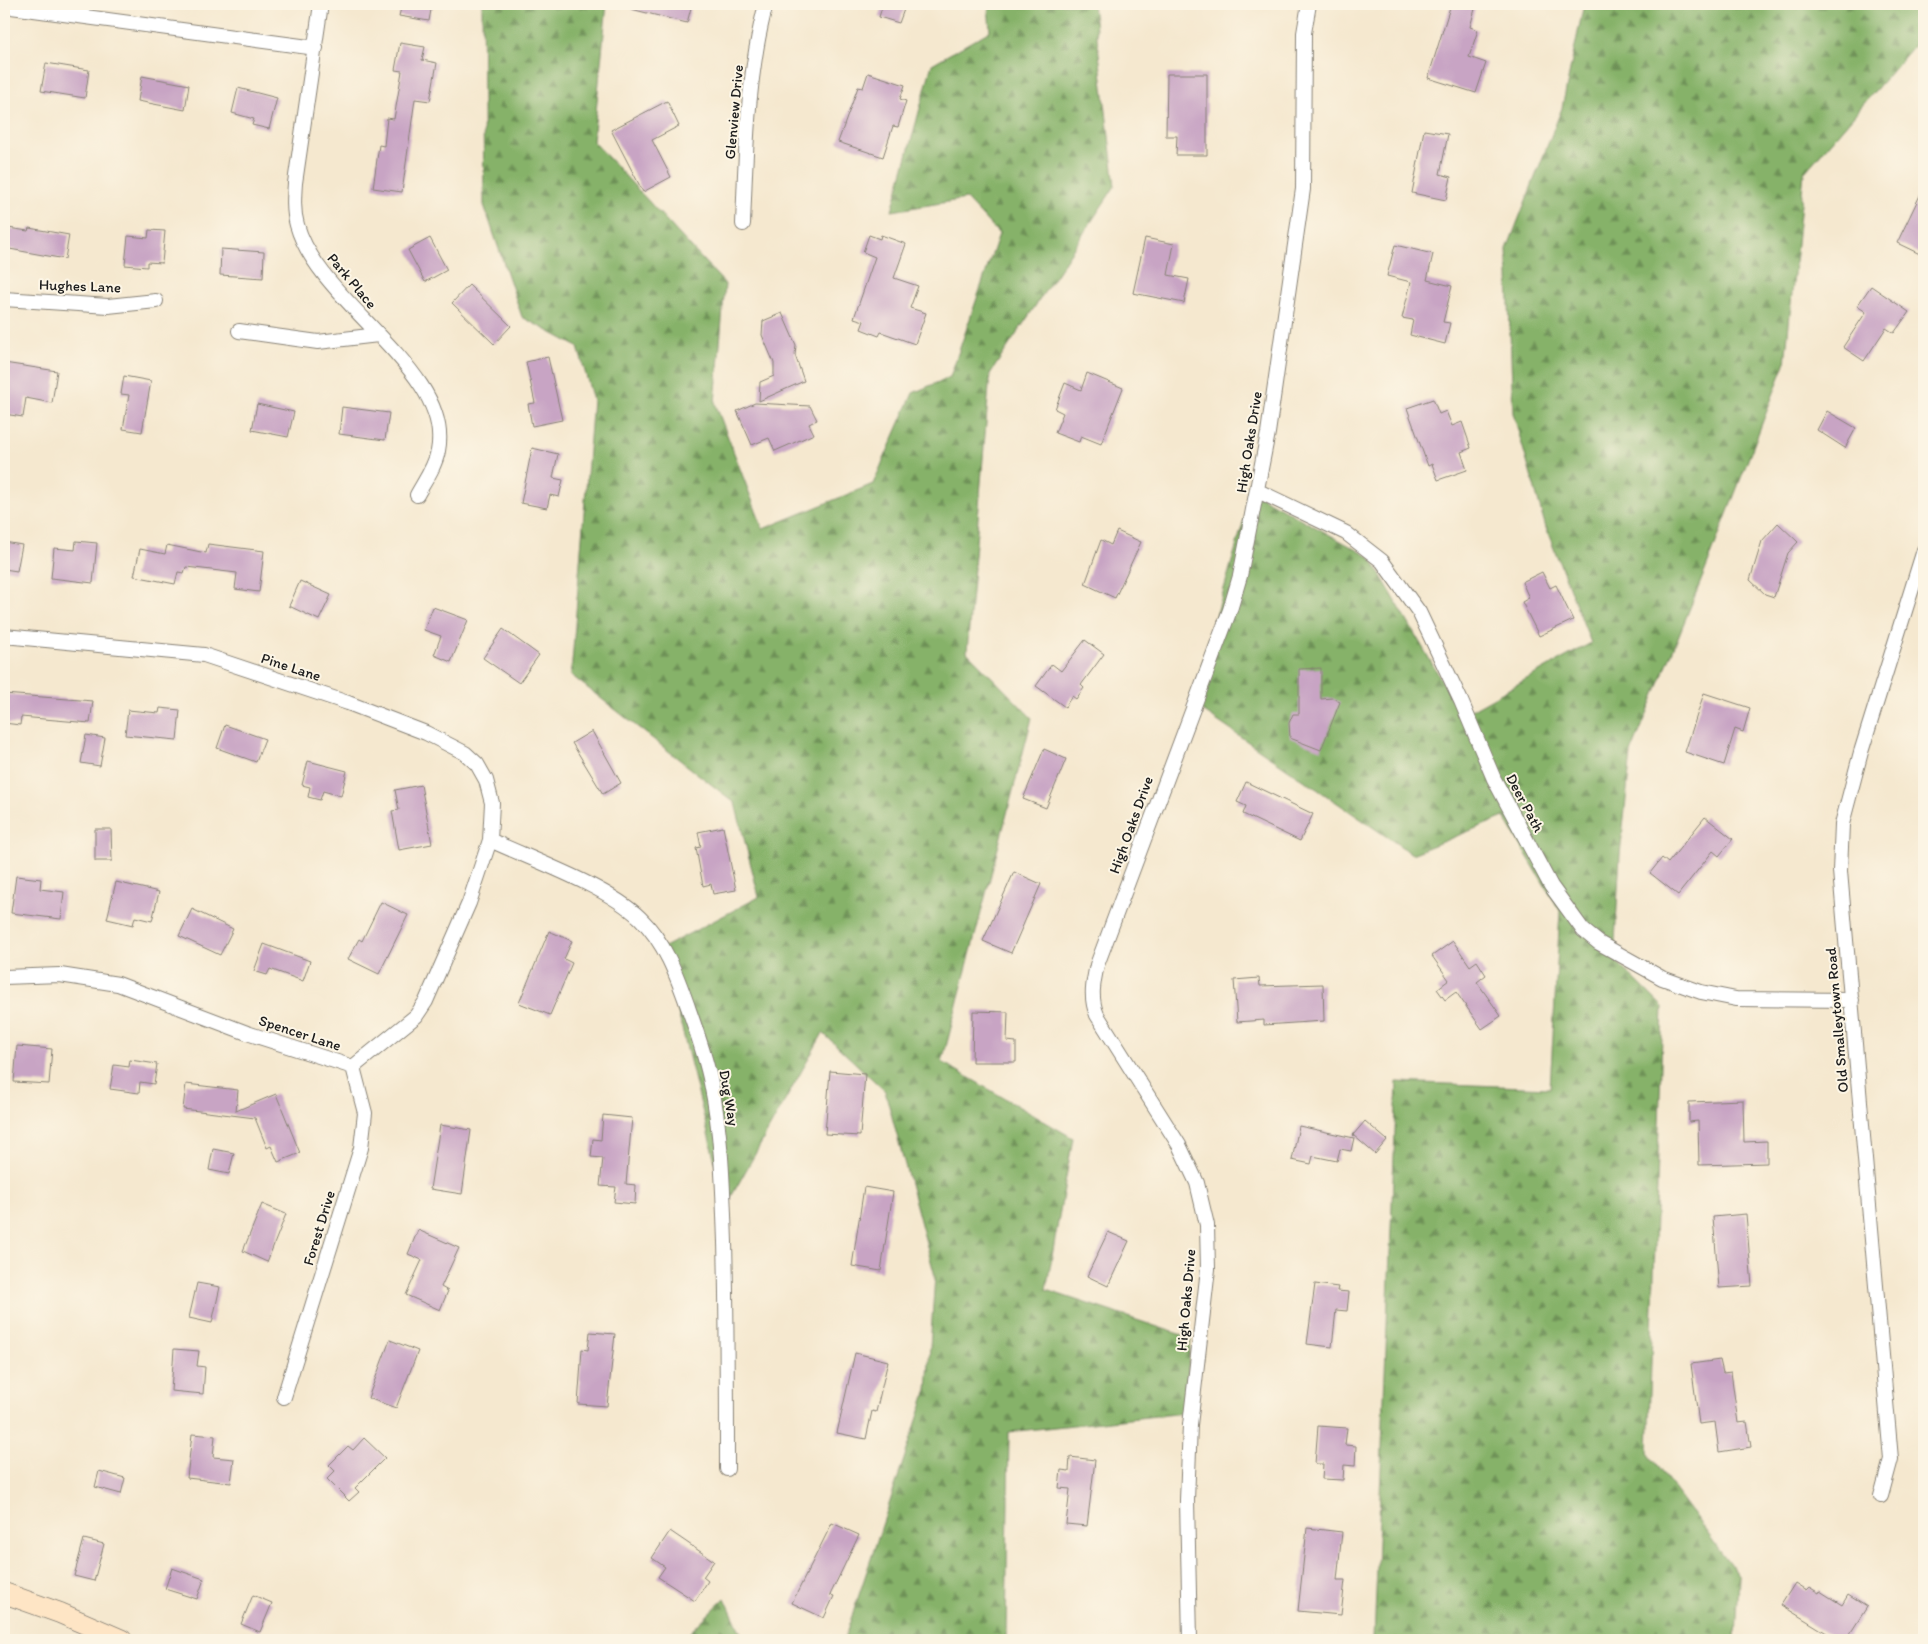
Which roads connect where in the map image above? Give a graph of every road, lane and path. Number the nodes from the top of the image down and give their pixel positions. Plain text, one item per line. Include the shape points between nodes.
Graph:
1 (321, 4) edge
2 (766, 4) edge
3 (1309, 4) edge
4 (4, 6) edge
5 (316, 48) junction
6 (743, 224) dead end
7 (4, 298) edge
8 (156, 301) dead end
9 (238, 331) dead end
10 (378, 336) junction
11 (1258, 491) junction
12 (417, 495) dead end
13 (1924, 550) edge
14 (4, 636) edge
15 (490, 840) junction
16 (4, 977) edge
17 (1852, 1000) junction
18 (353, 1067) junction
19 (284, 1397) dead end
20 (727, 1469) dead end
21 (1881, 1496) dead end
22 (4, 1593) edge
23 (122, 1640) edge
24 (1190, 1640) edge

1 - 5 street, Park Place
2 - 6 street, Glenview Drive via 746,130
3 - 11 street, High Oaks Drive via 1304,33 1303,189
4 - 5 street
5 - 10 street, Park Place via 295,183 297,225 322,273
7 - 8 street, Hughes Lane via 108,306
9 - 10 street via 318,342
10 - 12 street, Park Place via 417,377 436,416 438,451
11 - 17 street, Deer Path via 1346,533 1382,561 1418,612 1494,779 1551,886 1582,930 1662,978 1701,992 1736,999
11 - 24 street, High Oaks Drive via 1230,610 1100,956 1092,986 1097,1015 1179,1146 1197,1183 1207,1225 1208,1269 1190,1424 1187,1500
13 - 17 street, Old Smalleytown Road via 1842,824 1840,870
14 - 15 street, Pine Lane via 204,655 426,733 465,753 486,780 492,803
15 - 18 street, Spencer Lane via 469,903 426,1001 416,1016
15 - 20 street, Dug Way via 597,890 634,913 654,934 680,985 707,1068 722,1161
16 - 18 street, Spencer Lane via 60,975 118,984 247,1033
17 - 21 street, Old Smalleytown Road via 1891,1459
18 - 19 street, Forest Drive via 364,1112 361,1148
22 - 23 main road

